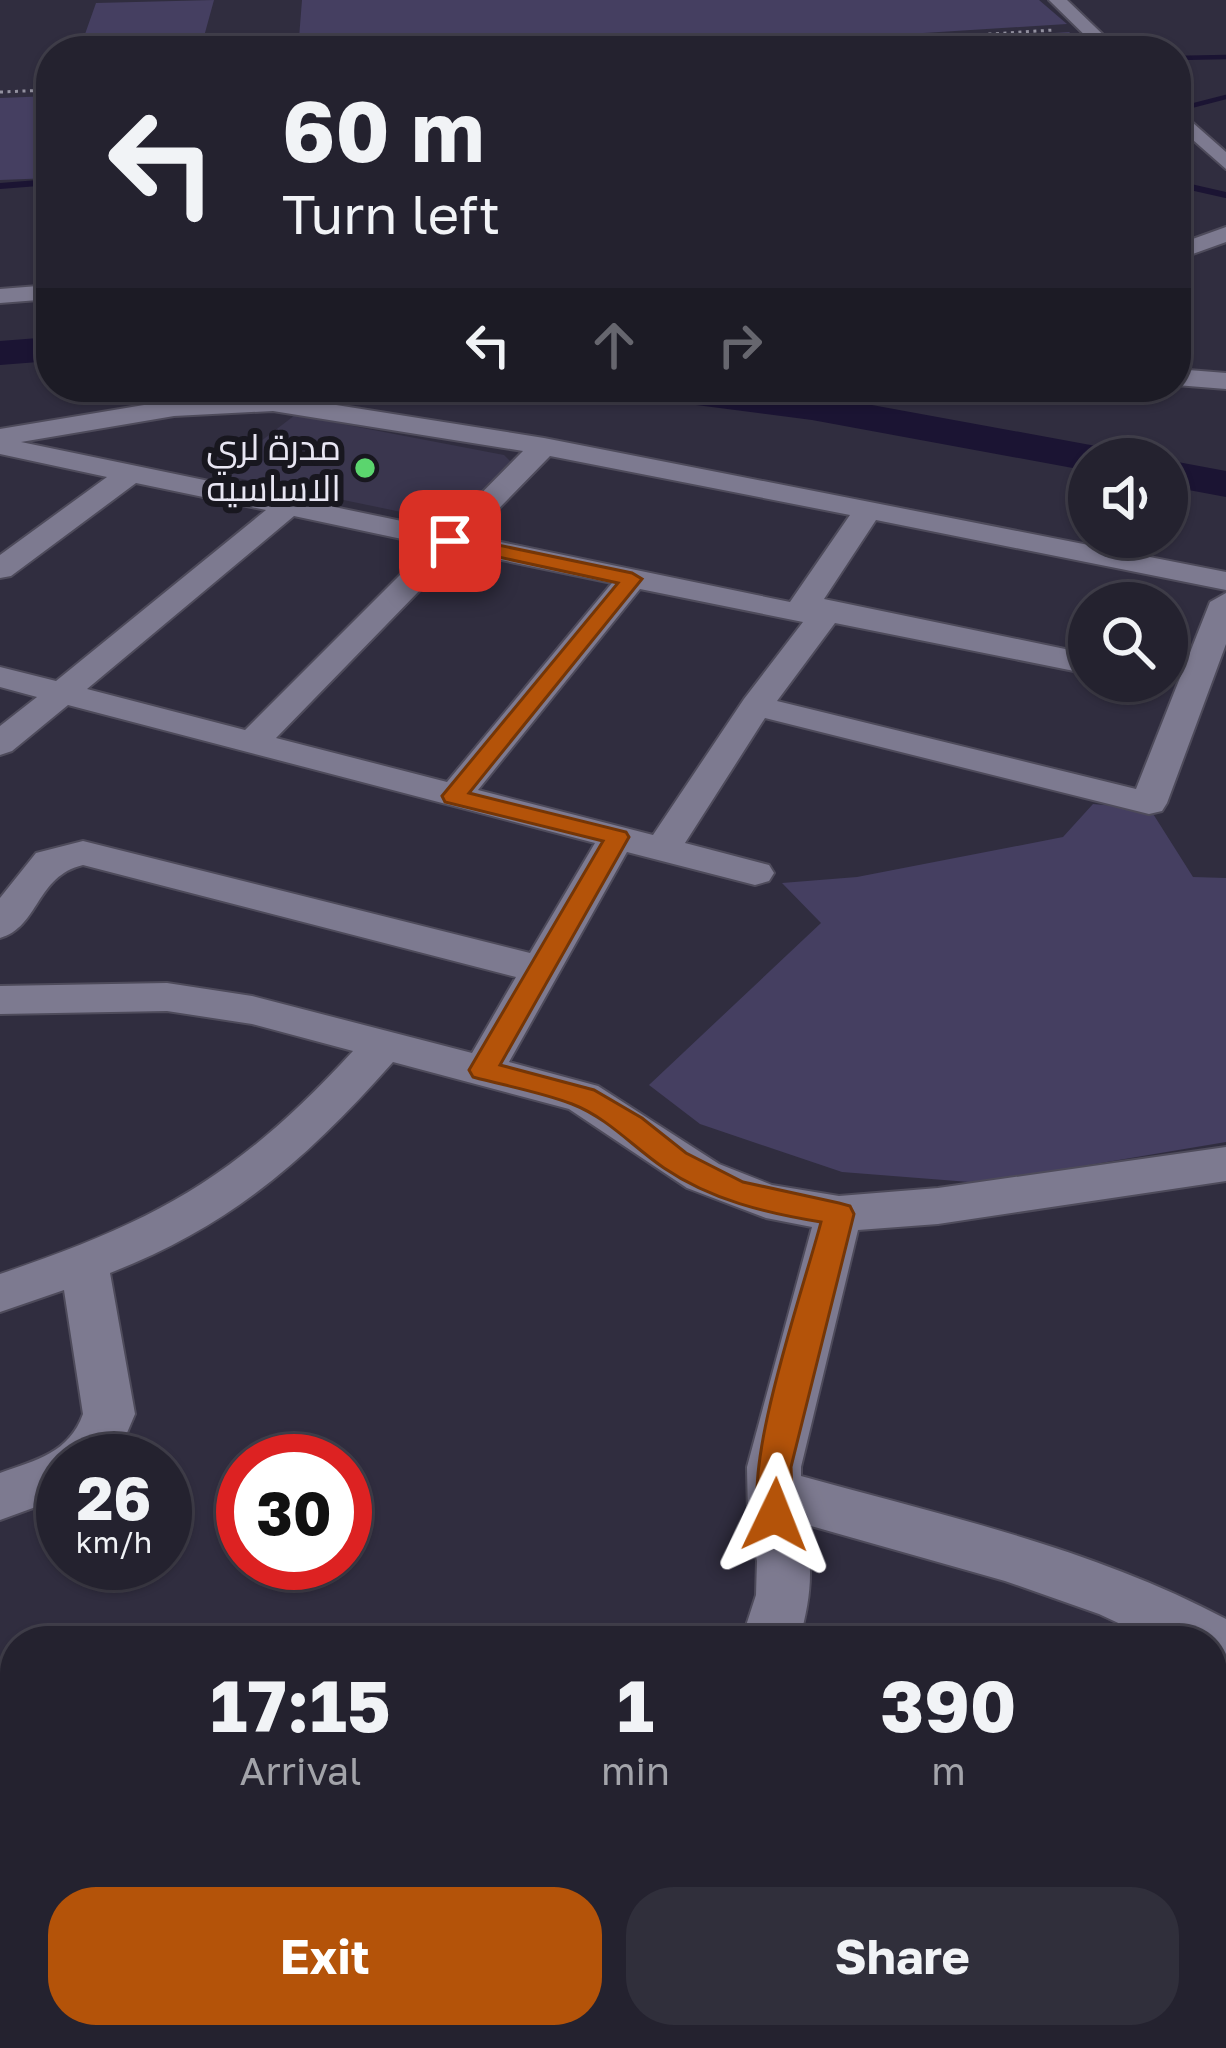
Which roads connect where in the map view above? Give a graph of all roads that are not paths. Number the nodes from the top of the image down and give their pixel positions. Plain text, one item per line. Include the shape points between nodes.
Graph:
1 (1057, 0) edge
2 (1096, 36) edge
3 (1191, 129) edge
4 (1226, 164) edge
5 (1226, 234) edge
6 (1191, 247) edge
7 (36, 293) edge
8 (0, 296) edge
9 (1191, 378) edge
10 (1226, 381) edge
11 (0, 441) edge
12 (544, 446) junction
13 (131, 472) junction
14 (289, 506) junction
15 (867, 512) junction
16 (450, 541) junction
17 (0, 569) edge
18 (632, 579) junction
19 (1226, 581) edge
20 (1226, 602) edge
21 (810, 609) junction
22 (1068, 660) edge
23 (0, 677) edge
24 (1196, 685) edge
25 (66, 694) junction
26 (756, 706) junction
27 (254, 741) junction
28 (0, 744) edge
29 (454, 796) junction
30 (617, 837) junction
31 (662, 849) junction
32 (755, 873) dead end
33 (0, 925) edge
34 (543, 970) junction
35 (0, 1000) edge
36 (384, 1044) junction
37 (483, 1070) junction
38 (1226, 1164) edge
39 (839, 1214) junction
40 (84, 1263) junction
41 (0, 1293) edge
42 (102, 1434) edge
43 (36, 1483) edge
44 (772, 1492) junction
45 (0, 1497) edge
46 (775, 1626) edge
47 (1182, 1626) edge

1 - 2 street
3 - 4 street
5 - 6 street
7 - 8 street
9 - 10 street
11 - 12 street via 174,409 273,403
11 - 13 street
12 - 15 street
12 - 16 street
13 - 14 street
13 - 17 street
14 - 16 street
14 - 25 street
15 - 19 street
15 - 21 street
16 - 18 street
16 - 27 street
18 - 21 street
18 - 29 street
20 - 24 street
21 - 22 street
21 - 26 street
23 - 25 street
24 - 26 street via 1149,802
25 - 27 street
25 - 28 street
26 - 31 street
27 - 29 street
29 - 30 street
30 - 31 street
30 - 34 street
31 - 32 street
33 - 34 street via 49,861 83,853
34 - 37 street
35 - 36 street via 196,999
36 - 37 street
36 - 40 street via 252,1176 166,1228
37 - 39 street via 584,1097 733,1190
38 - 39 street
39 - 44 street
40 - 41 street
40 - 42 street via 109,1414
43 - 45 street
44 - 46 street via 785,1561
44 - 47 street via 1085,1583

